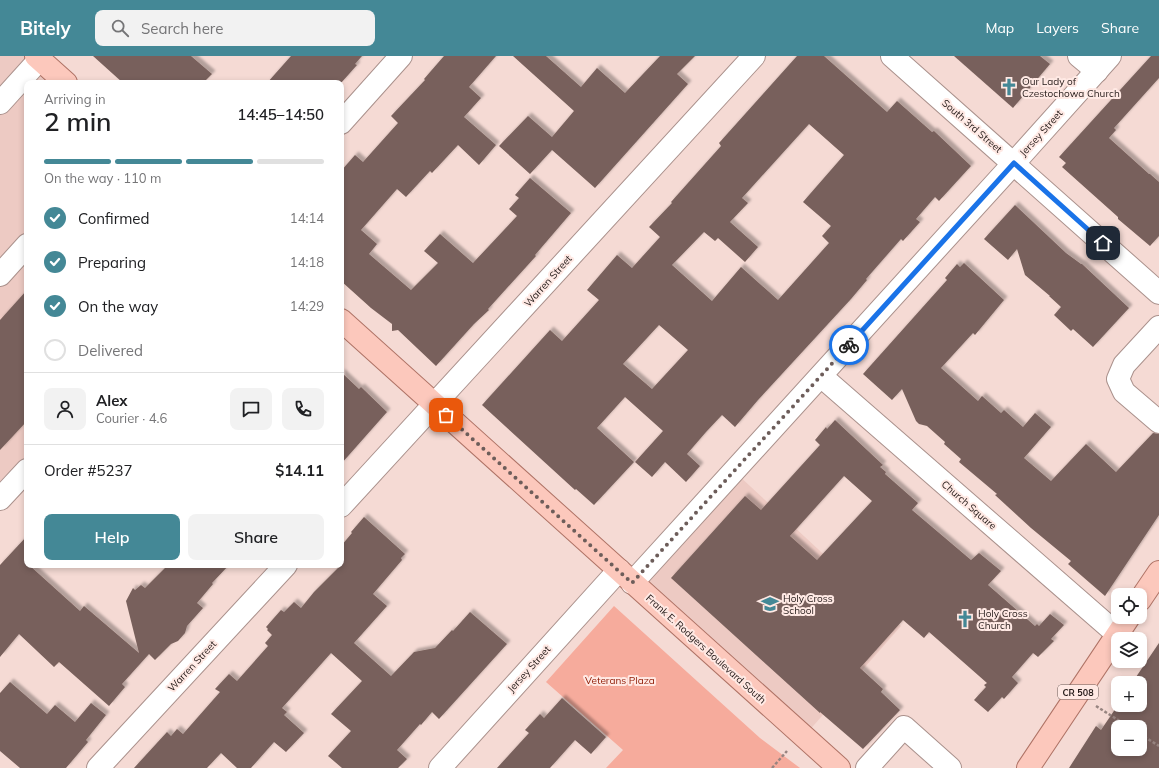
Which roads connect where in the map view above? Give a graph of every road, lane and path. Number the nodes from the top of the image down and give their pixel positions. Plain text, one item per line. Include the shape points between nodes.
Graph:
1 (401, 56) edge
2 (754, 56) edge
3 (892, 56) edge
4 (1079, 56) edge
5 (39, 57) edge
6 (1103, 63) edge
7 (63, 80) edge
8 (0, 103) edge
9 (344, 120) edge
10 (1014, 163) junction
11 (24, 248) edge
12 (0, 275) edge
13 (1159, 293) edge
14 (344, 323) edge
15 (1159, 327) edge
16 (820, 376) junction
17 (435, 404) junction
18 (1159, 422) edge
19 (24, 473) edge
20 (0, 499) edge
21 (344, 503) edge
22 (283, 568) edge
23 (1159, 572) edge
24 (626, 577) junction
25 (1147, 590) edge
26 (1123, 626) edge
27 (1077, 694) junction
28 (1118, 720) edge
29 (1147, 738) edge
30 (1159, 746) edge
31 (98, 768) edge
32 (440, 768) edge
33 (840, 768) edge
34 (868, 768) edge
35 (950, 768) edge
36 (1028, 768) edge

1 - 9 street
2 - 17 street, Warren Street
3 - 10 street, South 3rd Street
4 - 6 street
5 - 7 main road
5 - 8 street
6 - 10 street, Jersey Street
10 - 13 street, South 3rd Street
10 - 16 street, Jersey Street
11 - 12 street
14 - 17 main road, Frank E. Rodgers Boulevard South
15 - 18 street via 1124,365 1118,379 1124,392
16 - 24 street, Jersey Street
16 - 26 street, Church Square
17 - 21 street, Warren Street
17 - 24 main road, Frank E. Rodgers Boulevard South
19 - 20 street
22 - 31 street, Warren Street
23 - 25 main road
24 - 32 street, Jersey Street
24 - 33 main road, Frank E. Rodgers Boulevard South
26 - 27 main road, CR 508
27 - 28 path
27 - 36 main road, CR 508
29 - 30 path
34 - 35 street via 904,727

